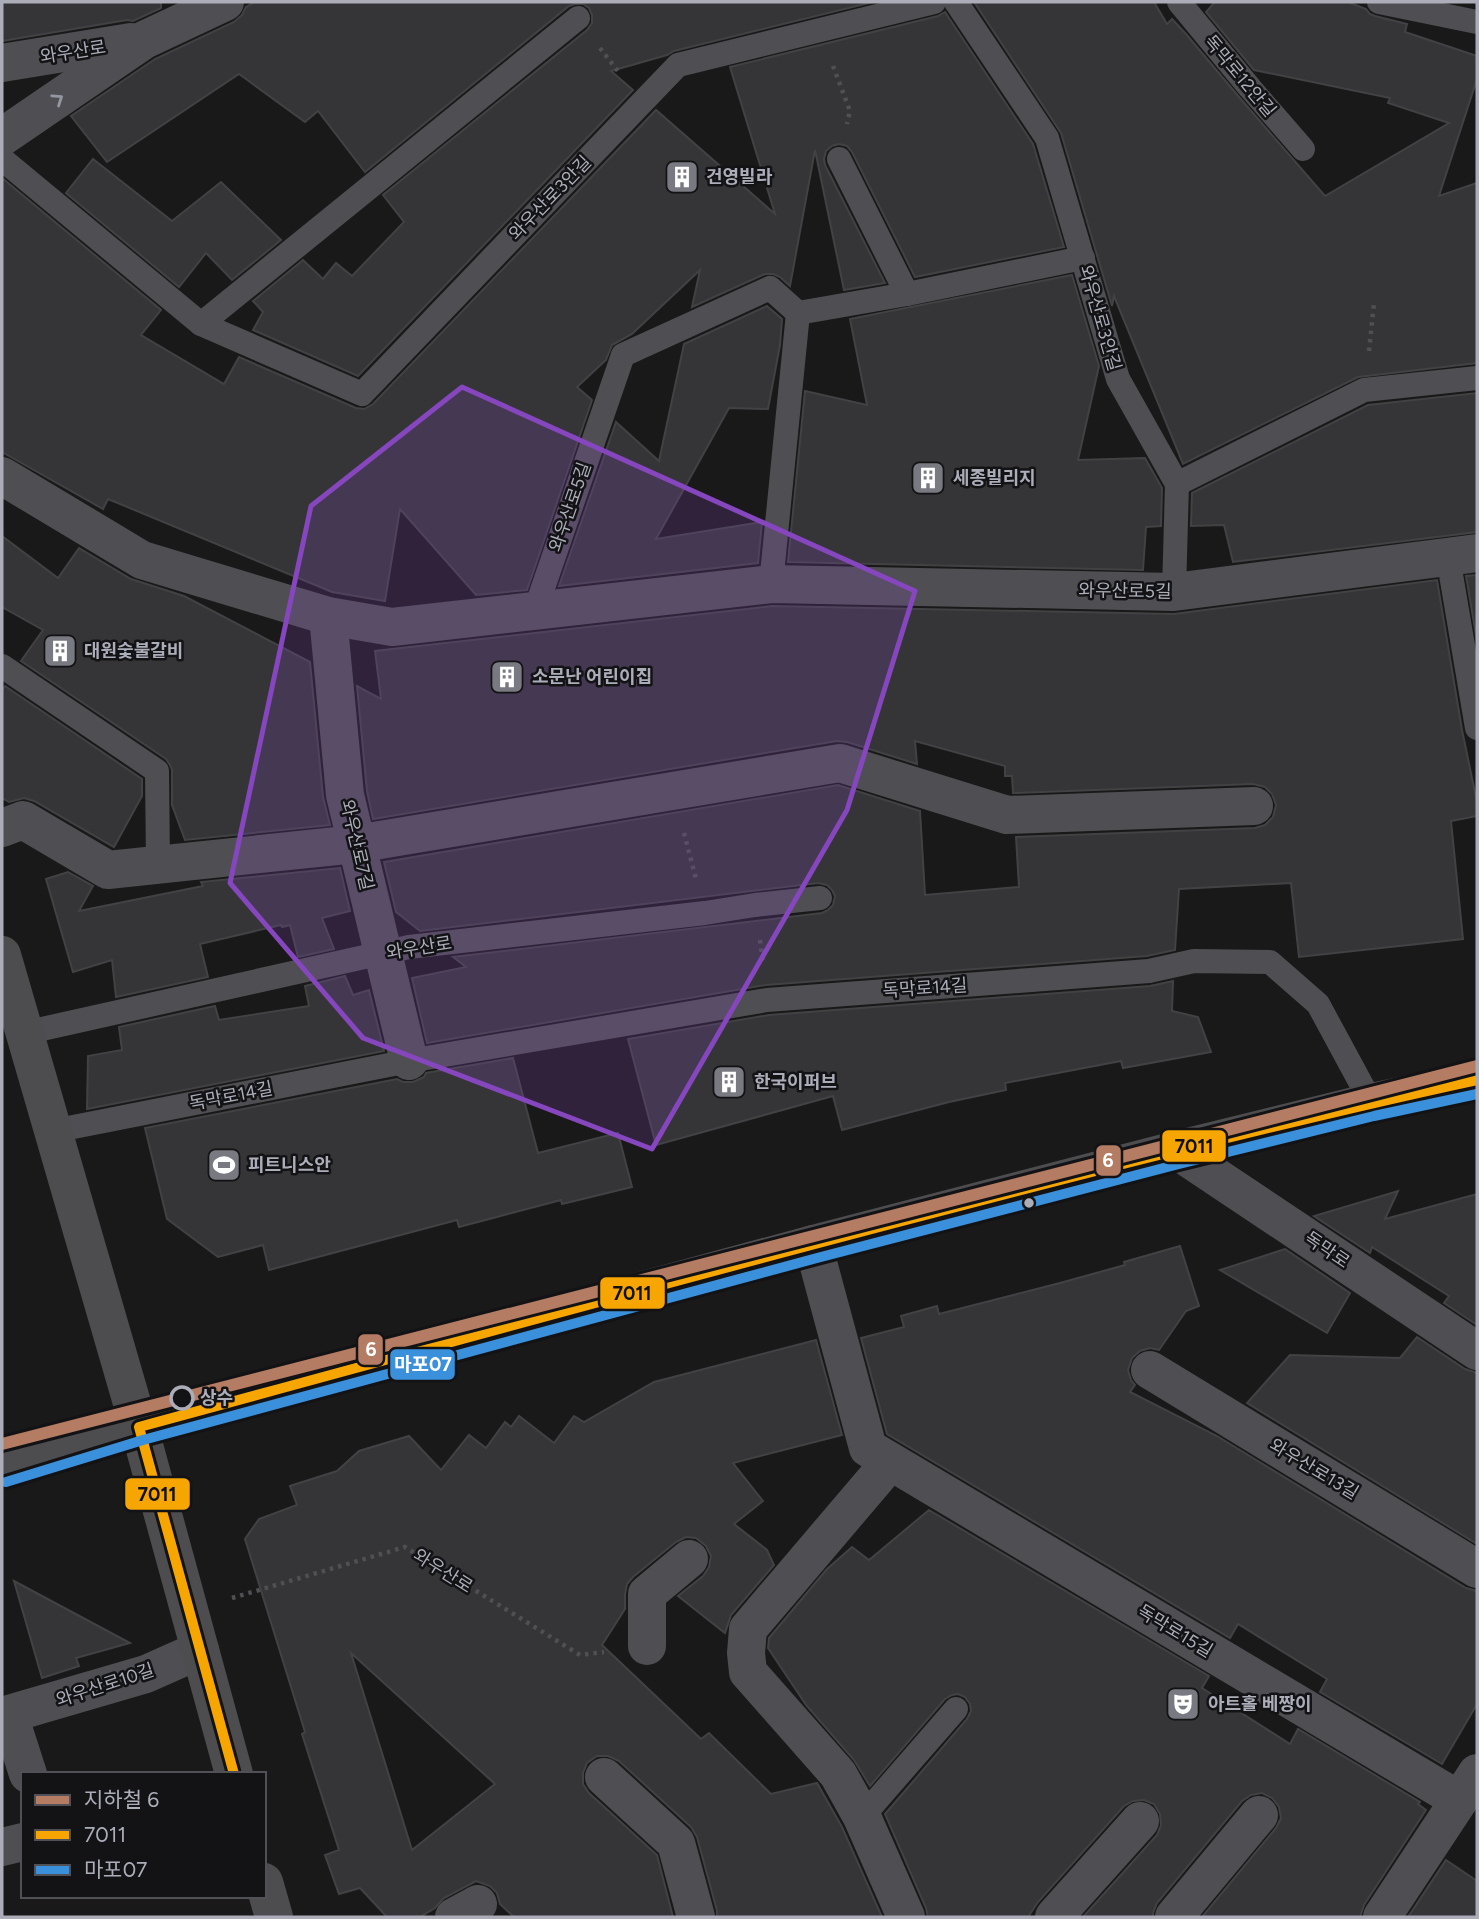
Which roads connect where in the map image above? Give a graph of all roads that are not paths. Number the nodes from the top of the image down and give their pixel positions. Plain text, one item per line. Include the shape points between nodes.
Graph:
1 (225, 2) edge
2 (934, 2) edge
3 (956, 2) edge
4 (1179, 2) edge
5 (1380, 2) edge
6 (578, 18) road end
7 (1477, 22) edge
8 (144, 40) junction
9 (2, 63) edge
10 (2, 137) edge
11 (1303, 149) dead end
12 (2, 159) edge
13 (839, 159) dead end
14 (1083, 258) junction
15 (907, 294) junction
16 (798, 313) junction
17 (201, 324) junction
18 (1477, 378) edge
19 (2, 476) edge
20 (1177, 484) junction
21 (1463, 555) edge
22 (771, 584) junction
23 (1174, 592) junction
24 (535, 611) junction
25 (328, 616) junction
26 (2, 666) edge
27 (1477, 728) edge
28 (1254, 806) dead end
29 (2, 828) edge
30 (356, 844) junction
31 (158, 864) junction
32 (820, 898) dead end
33 (382, 953) junction
34 (2, 955) edge
35 (24, 1033) junction
36 (410, 1061) junction
37 (1477, 1080) edge
38 (1371, 1102) junction
39 (54, 1131) junction
40 (1176, 1150) junction
41 (813, 1244) junction
42 (1477, 1351) edge
43 (1150, 1370) dead end
44 (139, 1427) junction
45 (891, 1462) junction
46 (2, 1469) edge
47 (689, 1559) dead end
48 (1477, 1569) edge
49 (647, 1646) road end
50 (200, 1650) junction
51 (956, 1709) dead end
52 (5, 1716) edge
53 (27, 1772) edge
54 (233, 1772) edge
55 (604, 1777) dead end
56 (1471, 1795) edge
57 (1259, 1815) dead end
58 (862, 1817) junction
59 (1140, 1821) dead end
60 (21, 1842) edge
61 (2, 1847) edge
62 (266, 1889) edge
63 (274, 1917) edge
64 (696, 1917) edge
65 (906, 1917) edge
66 (1055, 1917) edge
67 (1174, 1917) edge
68 (1382, 1917) edge

1 - 8 street
2 - 17 lane, 와우산로3안길 via 678,65 362,394
3 - 14 lane, 와우산로3안길 via 1047,138
4 - 11 lane, 독막로12안길
5 - 7 lane
6 - 17 lane
8 - 9 street, 와우산로
10 -> 8 street
12 - 17 lane, 와우산로3안길
13 - 15 lane
14 - 15 lane
14 - 20 lane, 와우산로3안길 via 1118,379
15 - 16 lane
16 - 22 lane
16 - 24 lane, 와우산로5길 via 770,288 622,355
18 - 20 lane via 1364,390
19 - 25 street, 와우산로5길 via 142,560
20 - 23 lane
21 - 23 street, 와우산로5길
21 - 27 lane
22 - 23 street, 와우산로5길
22 - 24 street, 와우산로5길
24 - 25 street, 와우산로5길 via 393,627
25 - 30 street, 와우산로7길 via 345,795
26 - 31 lane via 157,771
28 - 30 street via 1007,815 840,763
29 - 31 street via 23,820 108,870
30 - 31 street
30 - 33 street, 와우산로7길
32 - 33 lane, 와우산로
33 - 35 lane, 와우산로
33 - 36 street
34 - 35 main road
35 - 39 main road
36 - 38 lane, 독막로14길 via 767,1000 1149,971 1194,961 1270,962 1318,1004
36 - 39 lane, 독막로14길
37 - 38 main road
38 - 40 main road
39 - 44 main road
40 - 41 main road
40 - 42 street, 독막로
41 - 44 main road
41 - 45 street, 독막로15길 via 869,1448
43 - 48 street, 와우산로13길
44 - 46 main road
44 - 50 main road
45 - 56 street, 독막로15길
45 - 58 street via 748,1629 746,1653 748,1672 838,1774
47 - 49 street via 647,1594
50 - 52 street, 와우산로10길 via 146,1674
50 - 54 main road
51 - 58 lane
52 - 53 street, 와우산로10길
55 - 64 street via 676,1843
56 - 68 street
57 - 67 street
58 - 65 street
59 - 66 street
60 - 61 street
62 - 63 main road

